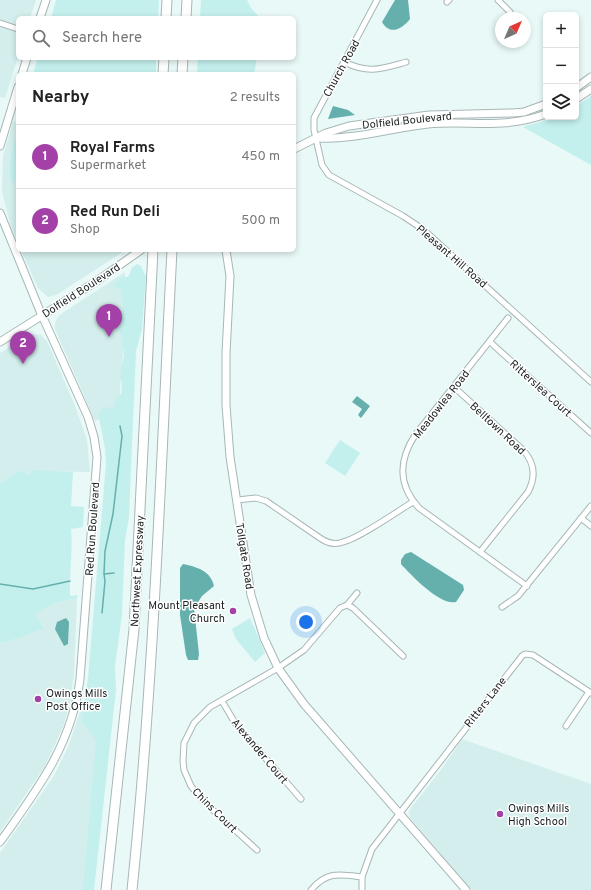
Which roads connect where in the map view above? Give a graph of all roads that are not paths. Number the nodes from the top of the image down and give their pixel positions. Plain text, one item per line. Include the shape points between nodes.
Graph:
1 (46, 0) edge
2 (167, 0) edge
3 (186, 0) edge
4 (377, 0) edge
5 (498, 0) edge
6 (510, 12) edge
7 (41, 16) edge
8 (166, 16) edge
9 (186, 16) edge
10 (0, 23) edge
11 (16, 28) edge
12 (26, 60) edge
13 (164, 60) edge
14 (183, 60) edge
15 (344, 62) junction
16 (406, 62) dead end
17 (23, 72) edge
18 (163, 72) edge
19 (182, 72) edge
20 (591, 77) edge
21 (579, 86) edge
22 (591, 89) edge
23 (16, 94) edge
24 (579, 97) edge
25 (543, 105) edge
26 (543, 115) edge
27 (316, 138) junction
28 (0, 146) edge
29 (296, 148) edge
30 (0, 213) edge
31 (16, 252) edge
32 (16, 252) edge
33 (139, 252) edge
34 (153, 252) edge
35 (172, 252) edge
36 (226, 252) edge
37 (42, 315) junction
38 (508, 318) dead end
39 (0, 342) edge
40 (490, 342) junction
41 (591, 382) edge
42 (454, 387) junction
43 (591, 433) edge
44 (236, 500) junction
45 (413, 502) junction
46 (591, 506) edge
47 (581, 518) junction
48 (591, 526) edge
49 (480, 552) junction
50 (527, 586) junction
51 (357, 593) dead end
52 (346, 606) junction
53 (502, 607) dead end
54 (403, 656) dead end
55 (278, 668) junction
56 (590, 693) edge
57 (222, 701) junction
58 (566, 726) dead end
59 (302, 799) dead end
60 (400, 814) junction
61 (0, 842) edge
62 (257, 850) dead end
63 (362, 877) junction
64 (106, 890) edge
65 (132, 890) edge
66 (311, 890) edge
67 (362, 890) edge
68 (466, 890) edge

1 - 7 main road
2 - 8 highway
3 - 9 highway
4 - 15 street, Church Road
5 - 6 street
10 - 11 street
12 - 17 main road
13 - 18 highway
14 - 19 highway
15 - 16 street via 356,68 374,70
15 - 27 street, Church Road via 314,118
20 - 21 main road
22 - 24 main road
23 - 28 main road
25 - 27 main road, Dolfield Boulevard via 524,112 499,115 430,115 364,124 336,130
26 - 27 main road, Dolfield Boulevard via 512,123 429,124
27 - 29 main road, Dolfield Boulevard
27 - 41 street, Pleasant Hill Road via 322,165 330,175 424,230
30 - 31 main road, Red Run Boulevard
32 - 37 main road, Red Run Boulevard
33 - 37 main road, Dolfield Boulevard
34 - 64 highway, Northwest Expressway via 134,629
35 - 65 highway, Northwest Expressway via 156,580
36 - 44 main road, Tollgate Road via 230,276 226,405
37 - 39 main road, Dolfield Boulevard
37 - 61 main road, Red Run Boulevard via 88,417 94,437 96,471 88,581 79,687 69,730 48,774
38 - 40 street, Meadowlea Road
40 - 42 street, Meadowlea Road
40 - 43 street, Ritterslea Court
42 - 45 street, Meadowlea Road via 415,434 406,450 403,477
42 - 49 street, Belltown Road via 529,456 533,469 532,484 528,492
44 - 45 street via 266,500 325,542 336,543 351,540
44 - 55 main road, Tollgate Road via 255,612
45 - 49 street, Meadowlea Road
46 - 47 street
47 - 48 street
47 - 50 street
49 - 50 street, Meadowlea Road
50 - 53 street
51 - 52 street, Chins Court
52 - 54 street via 353,608
52 - 55 street, Chins Court via 340,608 304,650
55 - 57 street, Chins Court
55 - 60 main road, Tollgate Road via 304,704
56 - 58 street
56 - 60 street, Ritters Lane via 533,655 525,654
57 - 59 street, Alexander Court via 239,728
57 - 62 street, Chins Court via 204,712 190,728 184,743 184,770 196,793
60 - 63 street via 372,849
60 - 68 main road, Tollgate Road
63 - 66 street via 341,874 328,876
63 - 67 street

